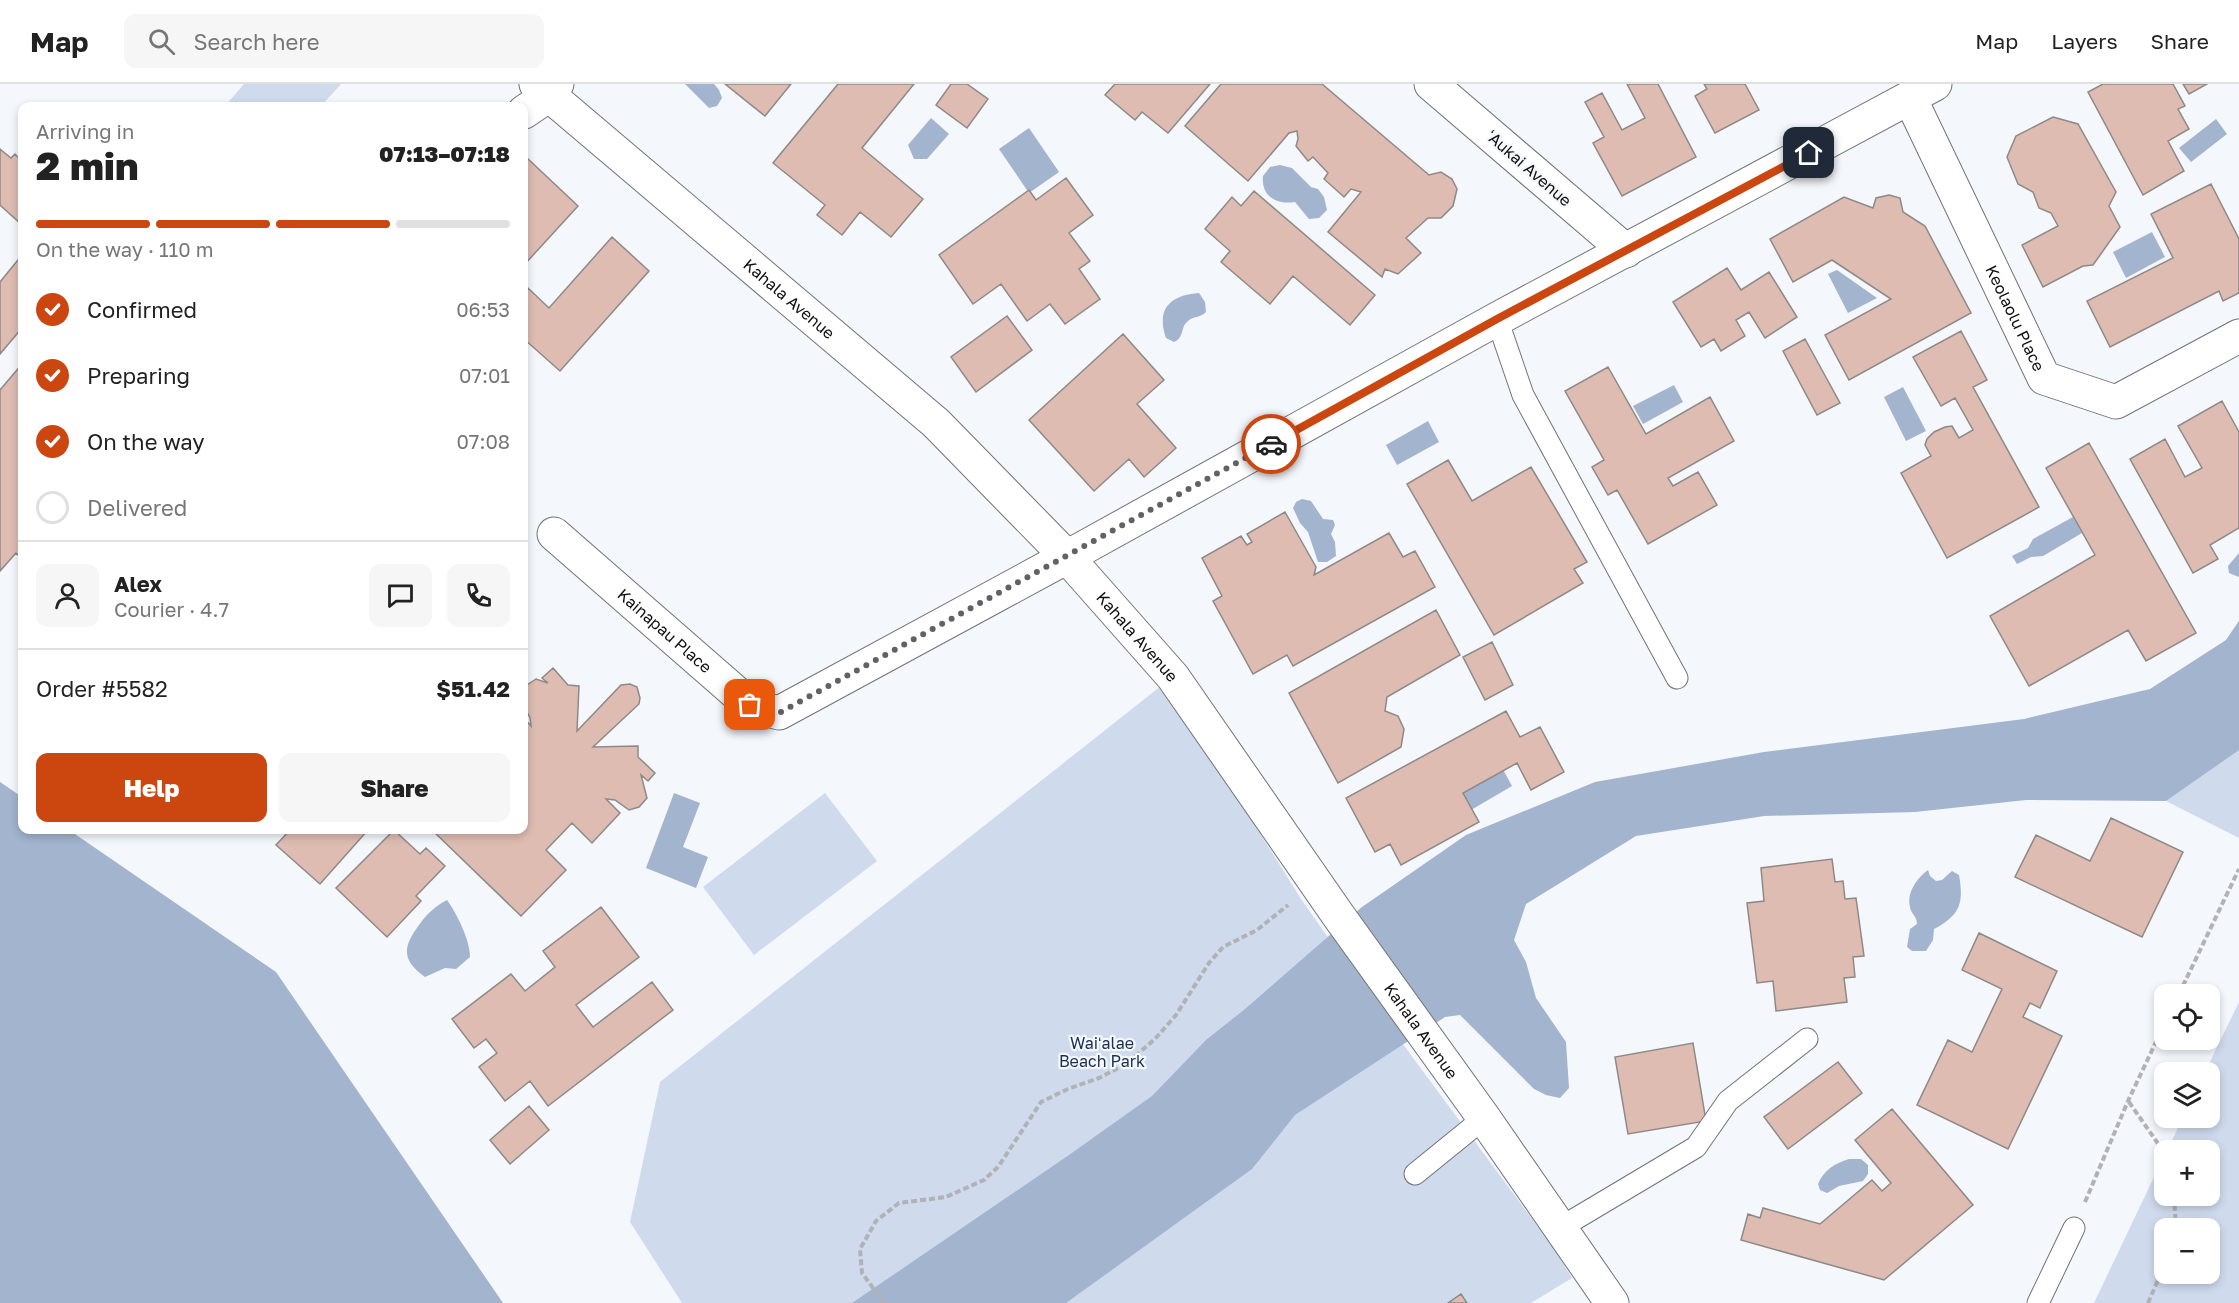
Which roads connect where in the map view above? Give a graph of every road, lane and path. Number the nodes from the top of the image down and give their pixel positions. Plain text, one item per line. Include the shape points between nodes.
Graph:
1 (1431, 84) edge
2 (1922, 91) edge
3 (541, 94) edge
4 (1626, 251) junction
5 (1497, 319) junction
6 (2239, 336) edge
7 (554, 534) dead end
8 (1067, 557) junction
9 (1677, 678) dead end
10 (2239, 869) edge
11 (1289, 904) dead end
12 (2184, 984) edge
13 (1807, 1039) dead end
14 (2154, 1046) edge
15 (2128, 1101) junction
16 (1484, 1118) junction
17 (2155, 1140) edge
18 (1415, 1174) dead end
19 (1560, 1228) junction
20 (2074, 1228) joint
21 (2156, 1284) edge
22 (884, 1303) edge
23 (1612, 1303) edge
24 (2038, 1303) edge
25 (2148, 1303) edge

1 - 4 street, ʻAukai Avenue
2 - 4 street, Kainapau Place
2 - 6 street, Keolaolu Place via 2044,378 2116,402
3 - 8 street, Kahala Avenue via 936,423
4 - 5 street, Kainapau Place
5 - 8 street, Kainapau Place
5 - 9 lane via 1523,395
7 - 8 street, Kainapau Place via 750,705 779,713
8 - 16 street, Kahala Avenue via 1173,677
10 - 12 path
11 - 22 path via 1257,930 1223,946 1176,1015 1155,1040 1126,1064 1041,1102 998,1167 984,1180 946,1197 899,1203 876,1221 860,1249 862,1273
13 - 19 lane via 1728,1101 1696,1147
14 - 15 path
15 - 17 path
15 - 20 path
16 - 18 lane
16 - 19 street, Kahala Avenue
19 - 23 street, Kahala Avenue
20 - 24 lane
21 - 25 path

